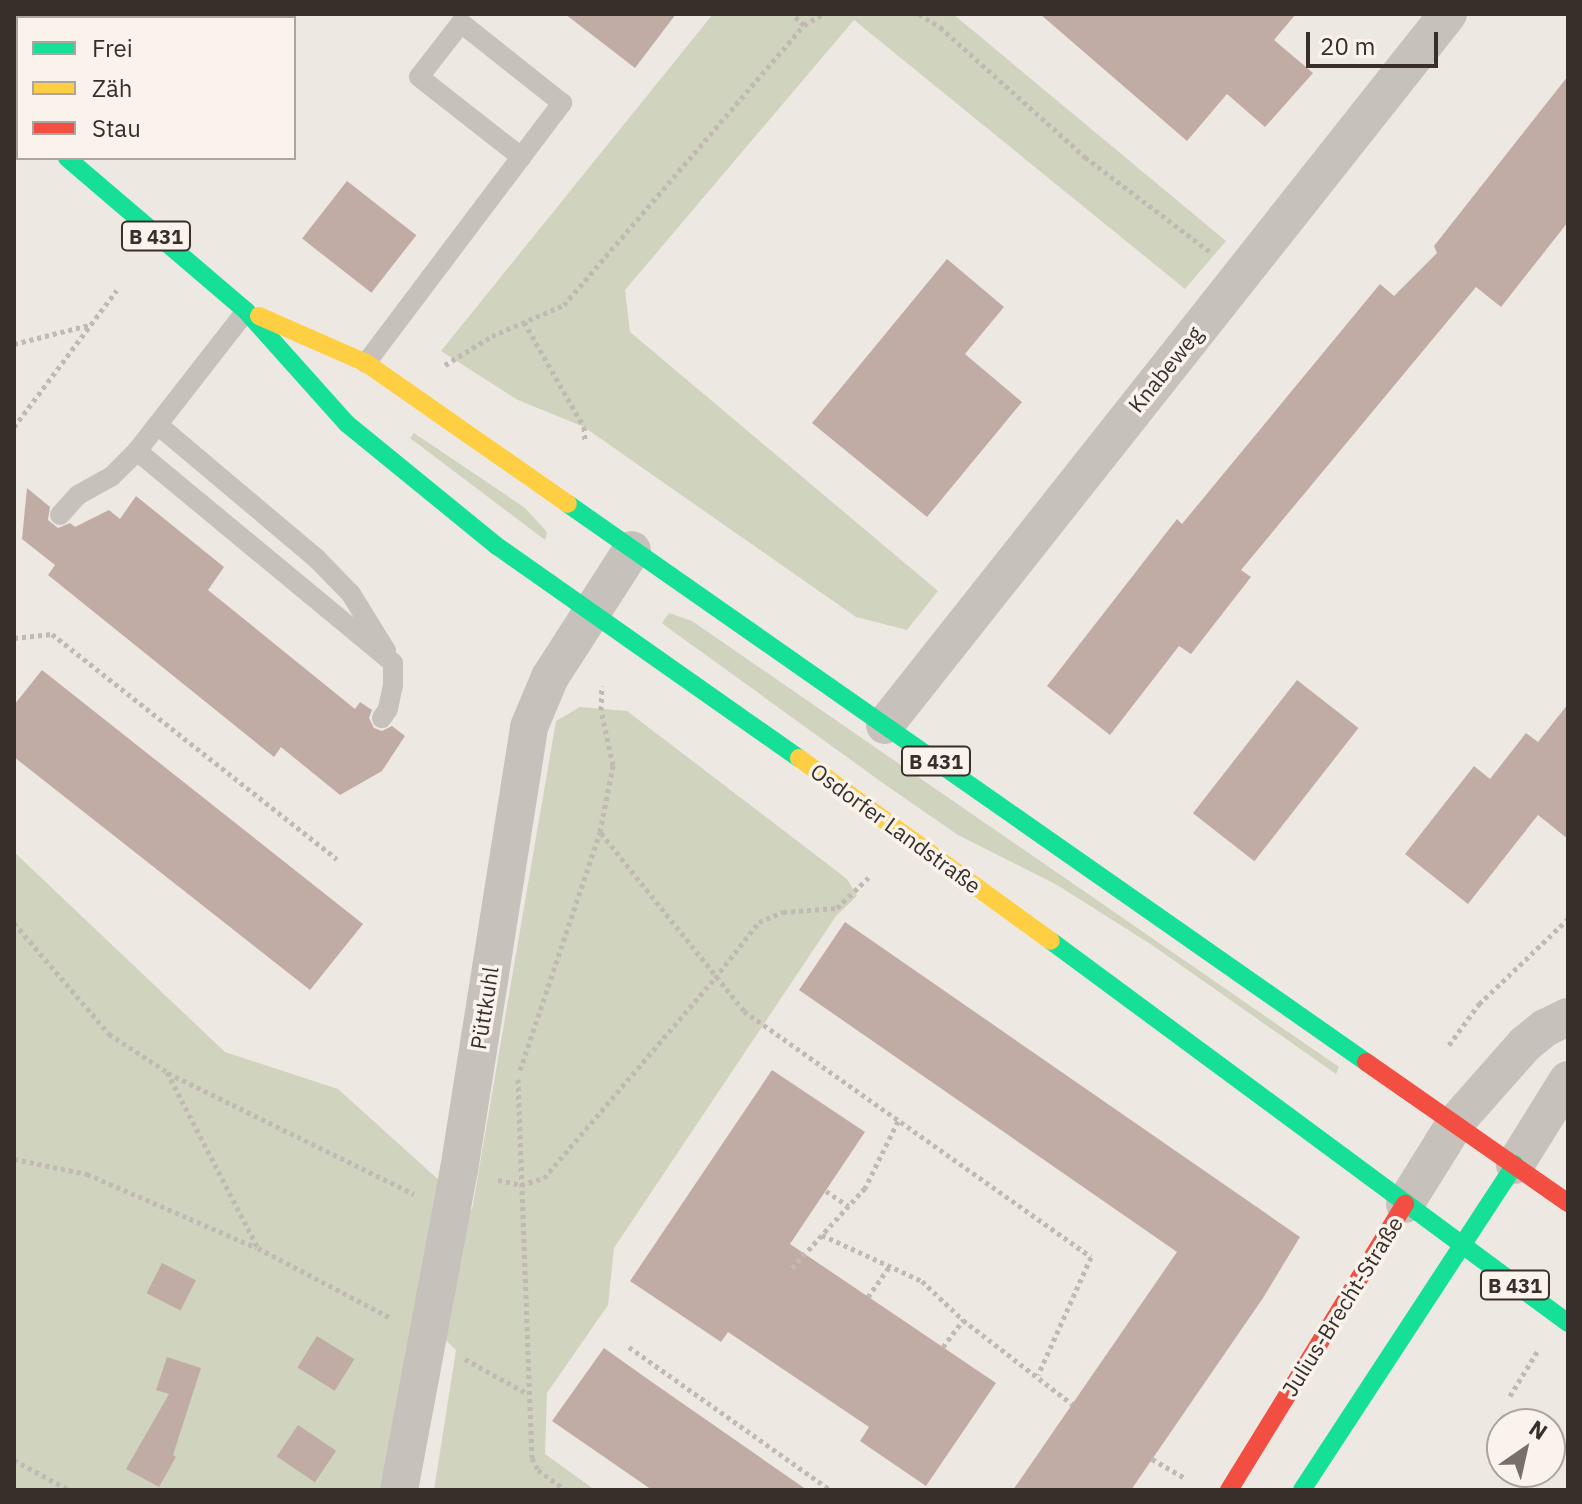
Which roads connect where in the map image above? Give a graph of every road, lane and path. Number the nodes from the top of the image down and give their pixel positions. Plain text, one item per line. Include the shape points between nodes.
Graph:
1 (792, 14) edge
2 (823, 14) edge
3 (919, 14) edge
4 (1448, 14) edge
5 (804, 25) junction
6 (521, 157) junction
7 (70, 160) edge
8 (1241, 274) junction
9 (117, 290) dead end
10 (246, 311) junction
11 (524, 322) junction
12 (90, 325) junction
13 (14, 344) edge
14 (366, 363) junction
15 (441, 368) dead end
16 (158, 425) junction
17 (14, 427) edge
18 (585, 442) dead end
19 (137, 451) junction
20 (60, 515) dead end
21 (632, 550) junction
22 (593, 610) junction
23 (14, 638) edge
24 (393, 663) junction
25 (602, 686) dead end
26 (382, 718) dead end
27 (885, 725) junction
28 (600, 832) junction
29 (337, 859) dead end
30 (869, 877) dead end
31 (1568, 919) edge
32 (14, 923) edge
33 (715, 978) junction
34 (1568, 1017) edge
35 (1449, 1045) dead end
36 (167, 1072) junction
37 (1568, 1080) edge
38 (898, 1121) junction
39 (1456, 1122) junction
40 (14, 1159) edge
41 (1515, 1165) junction
42 (521, 1185) junction
43 (826, 1191) dead end
44 (1568, 1203) edge
45 (1405, 1204) junction
46 (848, 1206) junction
47 (450, 1211) junction
48 (822, 1235) junction
49 (1462, 1247) junction
50 (258, 1248) junction
51 (890, 1266) junction
52 (792, 1268) dead end
53 (868, 1297) dead end
54 (963, 1320) junction
55 (1568, 1323) edge
56 (426, 1337) junction
57 (629, 1347) dead end
58 (943, 1347) dead end
59 (1537, 1351) dead end
60 (1038, 1375) junction
61 (527, 1393) junction
62 (1510, 1396) dead end
63 (1072, 1404) dead end
64 (1152, 1459) dead end
65 (14, 1460) edge
66 (1185, 1478) dead end
67 (69, 1490) edge
68 (399, 1490) edge
69 (566, 1490) edge
70 (830, 1490) edge
71 (1229, 1490) edge
72 (1302, 1490) edge

1 - 5 path
2 - 5 path
3 - 8 path via 1085,157
4 - 8 street, Knabeweg
5 - 11 path via 564,305
6 - 6 lane via 562,103 461,23 419,77
6 - 14 lane
7 - 10 main road, Osdorfer Landstraße / B 431
8 - 27 street, Knabeweg
9 - 12 path
10 - 14 main road, Osdorfer Landstraße / B 431
10 - 16 lane
10 - 22 main road, Osdorfer Landstraße / B 431 via 346,423 497,546
11 - 15 path
11 - 18 path via 584,427
12 - 13 path
12 - 17 path
14 - 21 main road, Osdorfer Landstraße / B 431
16 - 19 lane
16 - 24 lane via 317,559 351,594
19 - 20 lane
19 - 24 lane
21 - 22 street, Püttkuhl
21 - 27 main road, Osdorfer Landstraße / B 431
22 - 45 main road, Osdorfer Landstraße / B 431
22 - 47 street, Püttkuhl via 550,677 529,727
23 - 29 path via 52,634
24 - 26 lane via 393,685
25 - 28 path via 601,710 613,765
27 - 39 main road, Osdorfer Landstraße / B 431
28 - 33 path
28 - 42 path via 518,1076
30 - 33 path via 837,908 783,912 759,922
31 - 35 path via 1479,1004
32 - 36 path via 109,1034
33 - 38 path via 744,1011
33 - 42 path via 544,1178
34 - 39 street, Julius-Brecht-Straße via 1525,1044
36 - 47 path
36 - 50 path
37 - 41 street
38 - 46 path via 865,1188
38 - 60 path via 1091,1257
39 - 41 main road, Osdorfer Landstraße / B 431
39 - 45 street, Julius-Brecht-Straße
40 - 50 path via 87,1174
41 - 44 main road, Osdorfer Landstraße / B 431
41 - 49 main road
42 - 61 path
43 - 46 path
45 - 49 main road, Osdorfer Landstraße / B 431
45 - 71 main road, Julius-Brecht-Straße
46 - 48 path
47 - 56 street, Püttkuhl
48 - 51 path
48 - 52 path
49 - 55 main road, Osdorfer Landstraße / B 431
49 - 72 main road
50 - 56 path
51 - 53 path
51 - 54 path via 922,1281
54 - 58 path
54 - 60 path
56 - 61 path
56 - 68 street, Püttkuhl
57 - 70 path
59 - 62 path
60 - 63 path
61 - 69 path via 532,1458 538,1470
64 - 66 path
65 - 67 path

